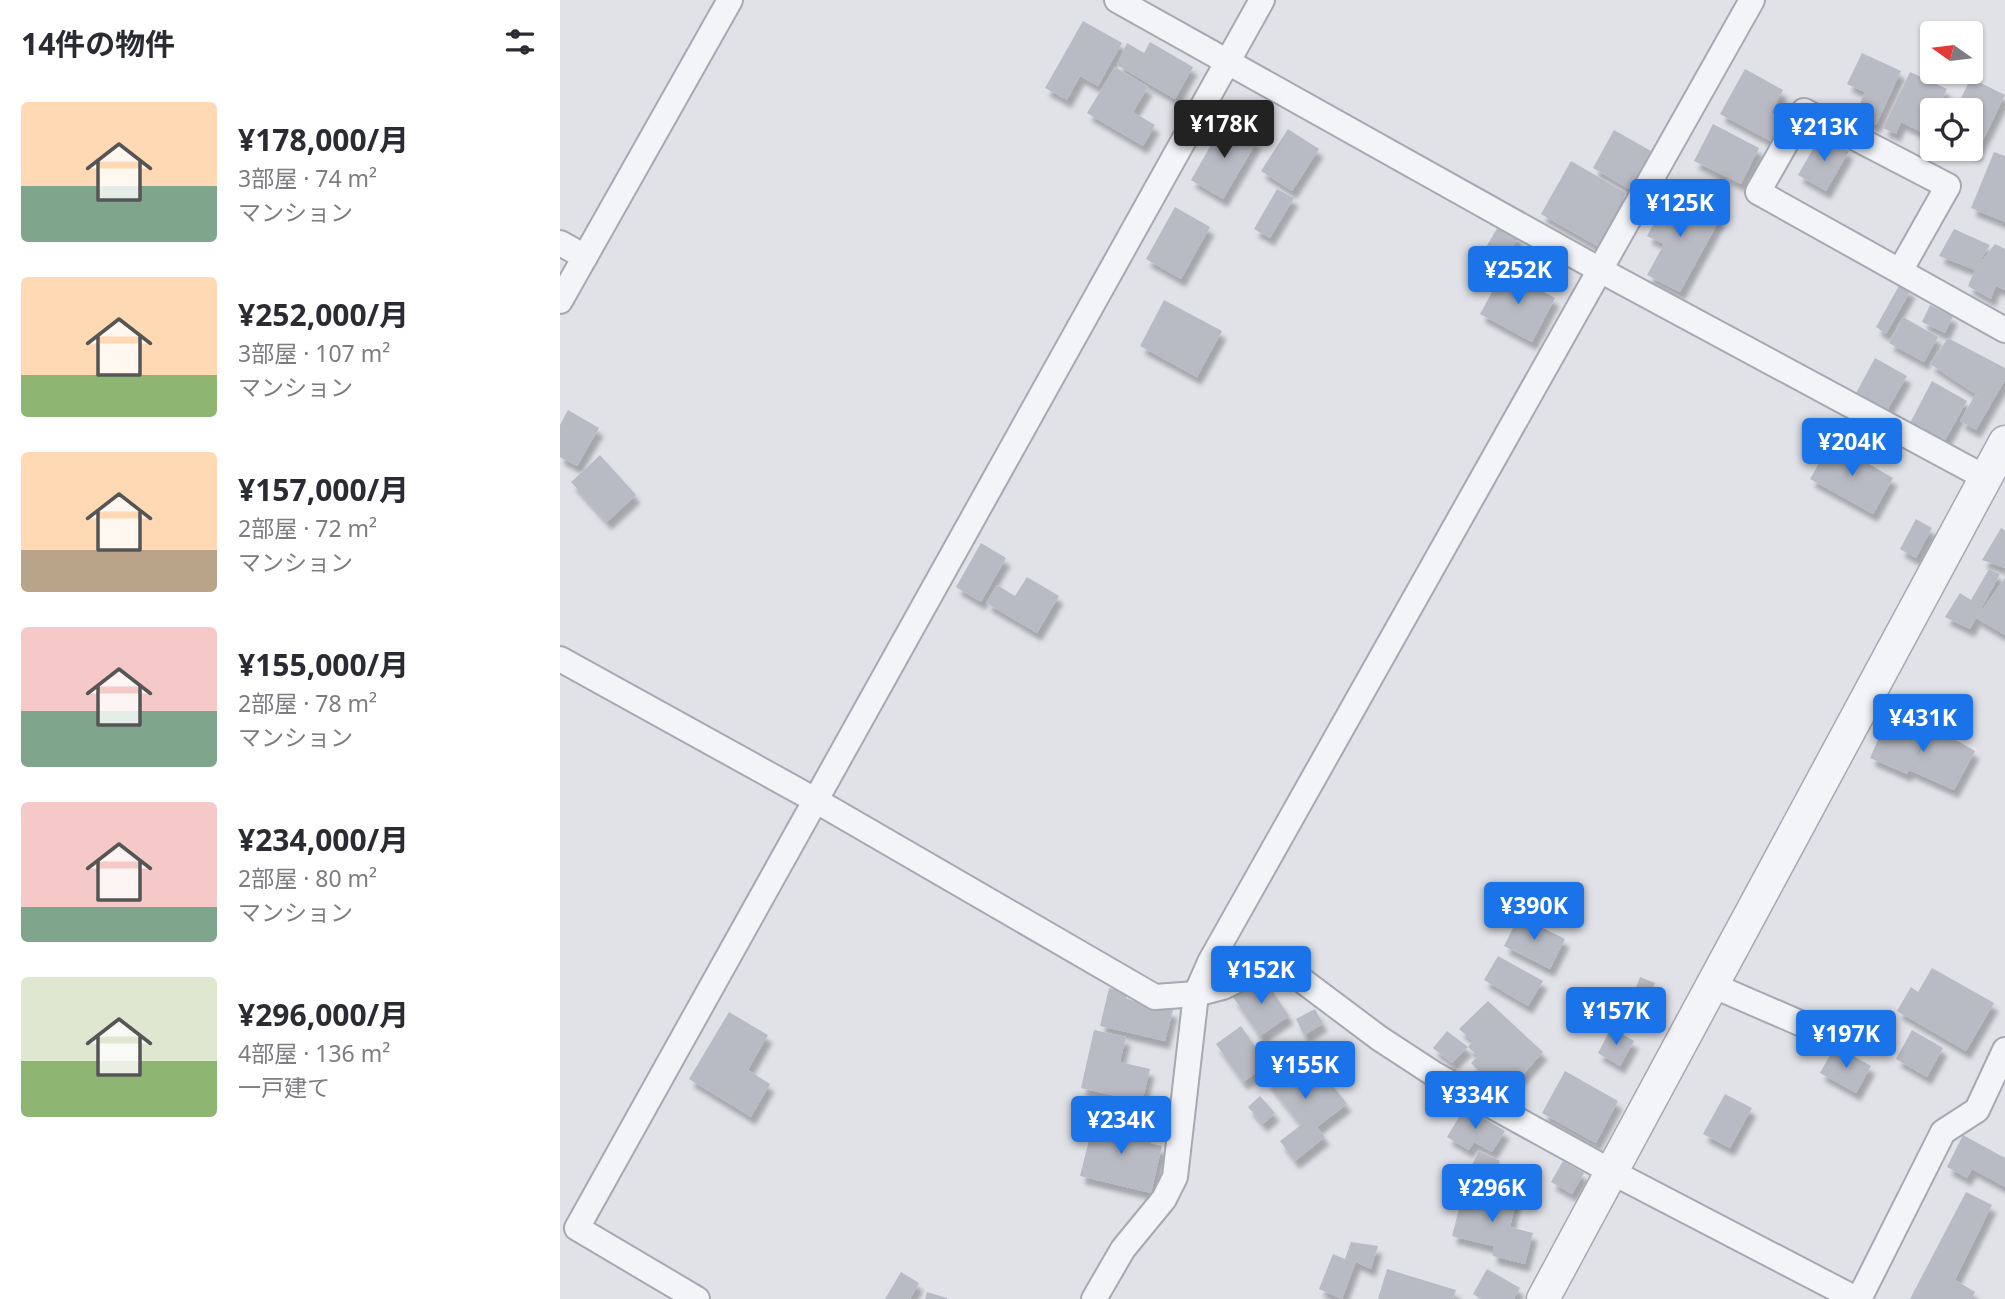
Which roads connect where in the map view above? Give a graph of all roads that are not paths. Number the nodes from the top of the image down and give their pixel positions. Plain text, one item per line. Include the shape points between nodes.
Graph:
1 (730, 0) edge
2 (1262, 0) edge
3 (1752, 0) edge
4 (1129, 3) edge
5 (1227, 62) junction
6 (560, 243) edge
7 (585, 257) junction
8 (1600, 270) junction
9 (1900, 271) junction
10 (560, 301) edge
11 (2005, 330) edge
12 (2004, 447) edge
13 (1986, 478) junction
14 (560, 659) edge
15 (815, 800) junction
16 (1713, 985) junction
17 (1196, 994) junction
18 (1832, 1037) dead end
19 (2005, 1050) edge
20 (1612, 1172) junction
21 (568, 1224) edge
22 (697, 1299) edge
23 (1094, 1299) edge
24 (1543, 1299) edge
25 (1858, 1299) edge

1 - 7 street
2 - 5 street
3 - 8 street
4 - 5 street
5 - 8 street
5 - 15 street
6 - 7 street
7 - 10 street
8 - 13 street
8 - 17 street
9 - 9 street via 1758,192 1804,111 1948,186
9 - 11 street
12 - 13 street
13 - 16 street
14 - 15 street
15 - 17 street via 1155,997
15 - 21 street
16 - 18 street
16 - 20 street
17 - 20 street via 1264,967 1287,969 1434,1074
17 - 23 street via 1175,1177
19 - 25 street via 1977,1110 1943,1132
20 - 24 street
20 - 25 street
21 - 22 street

